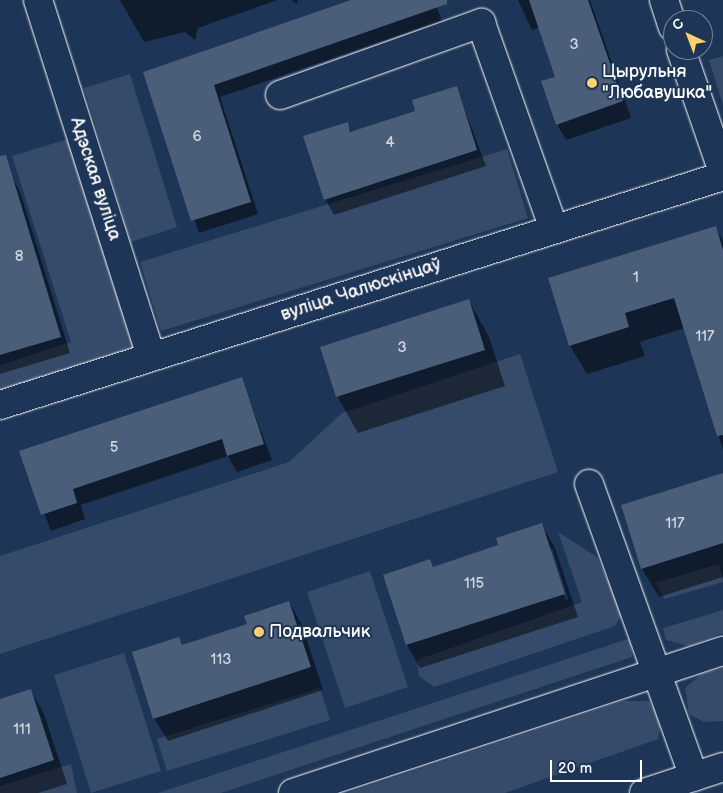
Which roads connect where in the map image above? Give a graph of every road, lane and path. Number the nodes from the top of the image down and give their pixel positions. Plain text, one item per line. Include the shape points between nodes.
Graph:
1 (38, 0) edge
2 (684, 60) edge
3 (280, 95) dead end
4 (723, 174) edge
5 (554, 229) junction
6 (151, 357) junction
7 (0, 405) edge
8 (588, 484) dead end
9 (723, 651) edge
10 (657, 673) junction
11 (723, 767) edge
12 (696, 785) edge
13 (292, 793) edge
14 (644, 793) edge

1 - 6 street, Адэская вуліца
2 - 4 street
3 - 5 street via 481,23
4 - 5 street, вуліца Чалюскінцаў
5 - 6 street, вуліца Чалюскінцаў
6 - 7 street, вуліца Чалюскінцаў
8 - 10 street
9 - 10 street
10 - 12 street
10 - 13 street
11 - 12 street
12 - 14 street

